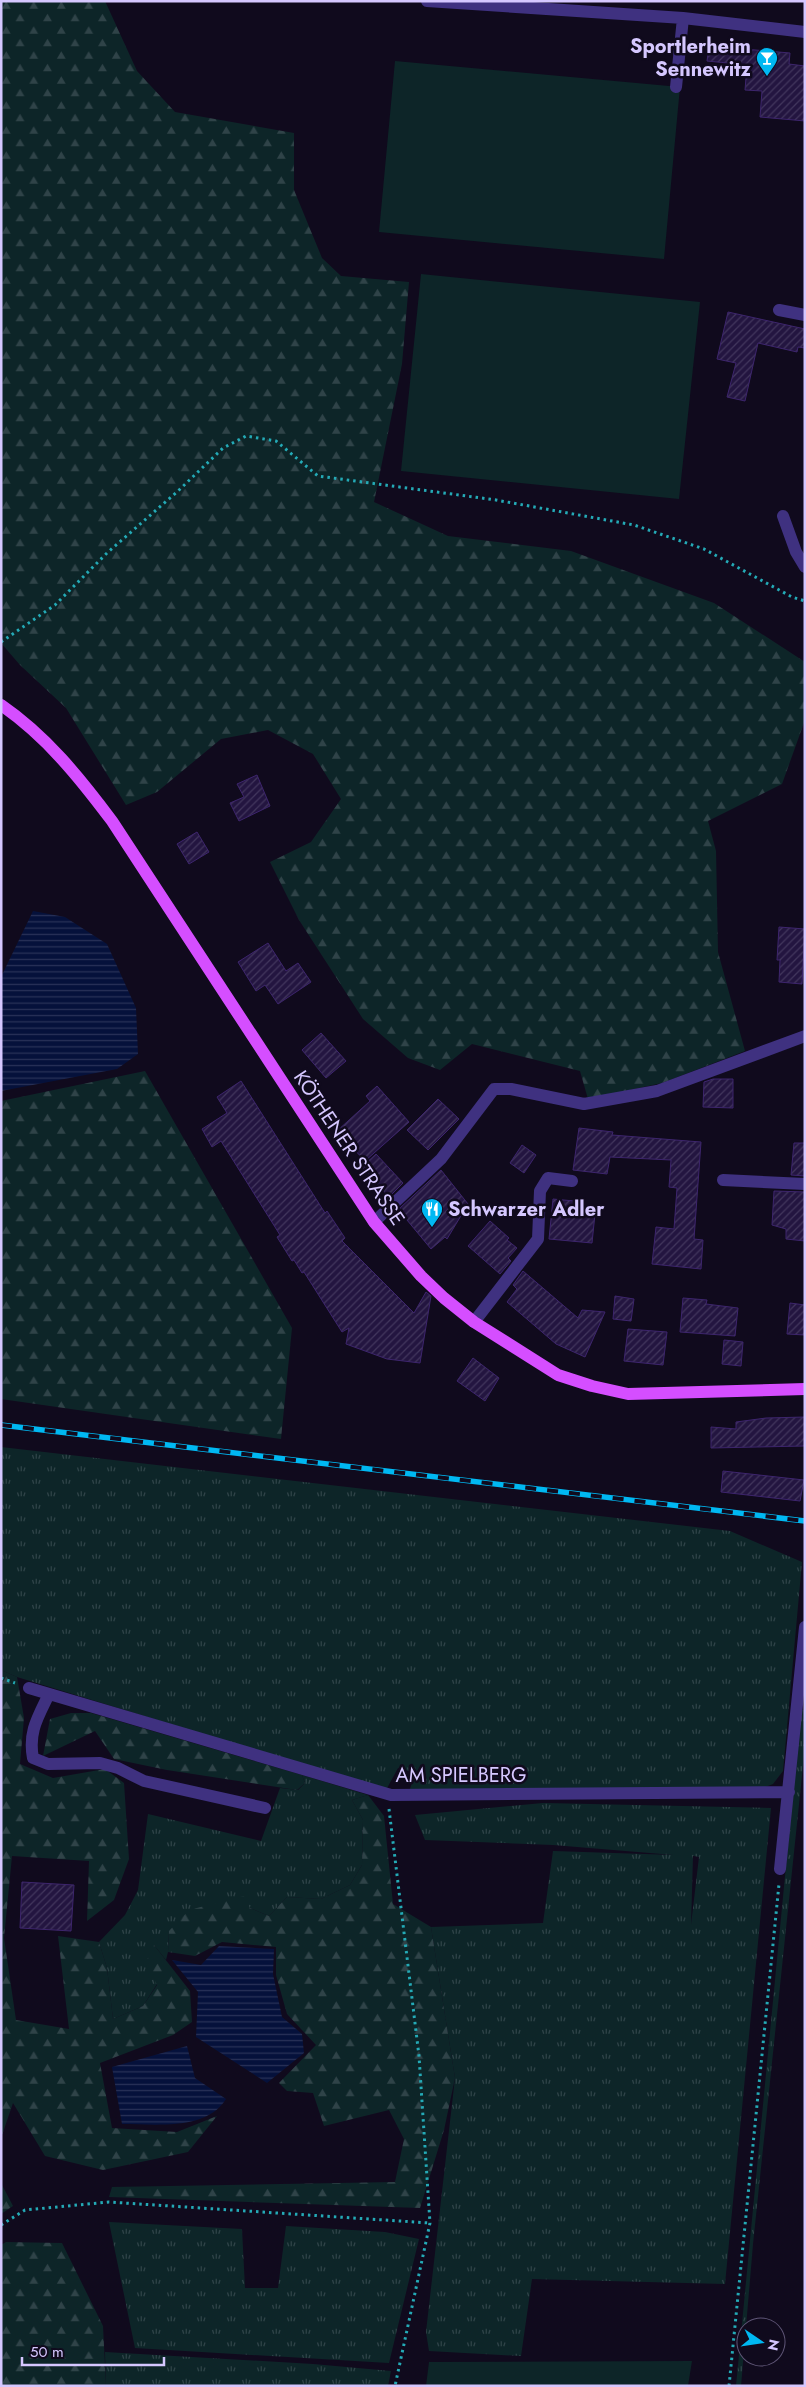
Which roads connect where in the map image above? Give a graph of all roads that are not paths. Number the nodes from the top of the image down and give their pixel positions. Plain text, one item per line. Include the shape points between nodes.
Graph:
1 (432, 2) edge
2 (683, 18) junction
3 (805, 32) edge
4 (676, 87) dead end
5 (779, 310) dead end
6 (805, 315) edge
7 (783, 516) dead end
8 (805, 567) edge
9 (1, 705) edge
10 (805, 1036) edge
11 (723, 1180) dead end
12 (572, 1181) dead end
13 (805, 1184) edge
14 (374, 1222) junction
15 (474, 1322) junction
16 (805, 1389) edge
17 (805, 1627) edge
18 (29, 1688) dead end
19 (49, 1694) junction
20 (789, 1792) junction
21 (265, 1808) dead end
22 (780, 1869) road end

1 - 2 street
2 - 3 street
2 - 4 street
5 - 6 street
7 - 8 street
9 - 14 main road, KÖTHENER STRASSE via 25,721 75,772 112,821
10 - 14 street via 657,1091 584,1104 511,1089 494,1089 441,1159
11 - 13 street
12 - 15 street via 548,1178 540,1191 538,1239
14 - 15 main road, KÖTHENER STRASSE via 420,1276
15 - 16 main road, KÖTHENER STRASSE via 558,1375 628,1394
17 - 20 street
18 - 19 street, AM SPIELBERG
19 - 20 street, AM SPIELBERG via 391,1796
19 - 21 street via 30,1742 33,1758 48,1764 100,1763 144,1781
20 - 22 street

